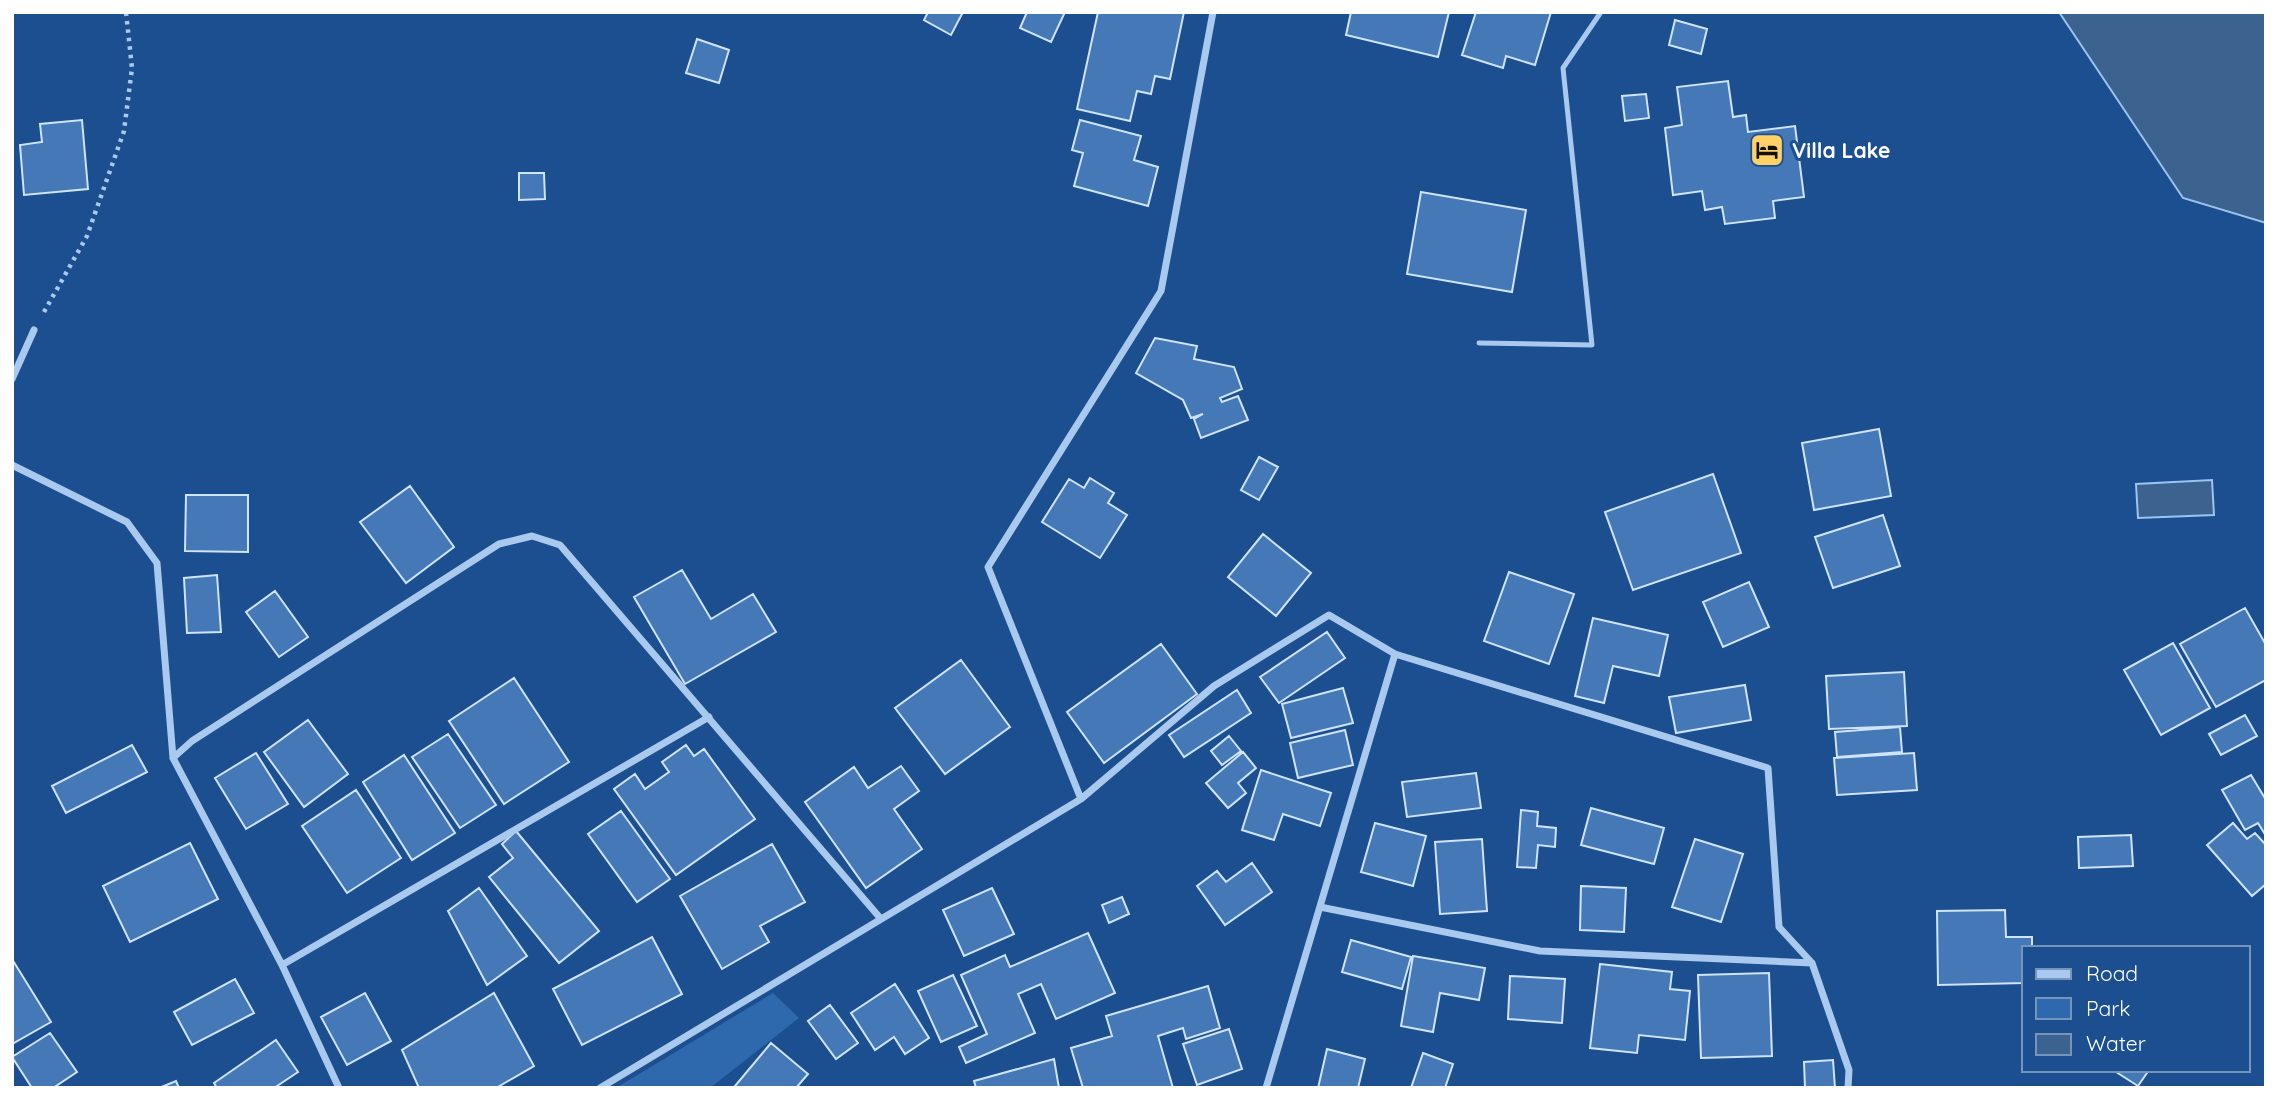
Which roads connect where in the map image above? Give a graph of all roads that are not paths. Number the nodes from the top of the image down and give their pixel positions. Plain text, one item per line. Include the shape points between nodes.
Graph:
1 (1213, 12) edge
2 (1601, 12) edge
3 (34, 330) road end
4 (1479, 343) dead end
5 (12, 379) edge
6 (12, 465) edge
7 (1395, 654) junction
8 (709, 717) junction
9 (173, 758) junction
10 (1081, 799) junction
11 (1320, 907) junction
12 (881, 919) junction
13 (1812, 963) junction
14 (282, 965) junction
15 (339, 1088) edge
16 (600, 1088) edge
17 (1266, 1088) edge
18 (1848, 1088) edge

1 - 10 street via 1161,291 988,566
2 - 4 lane via 1563,68 1592,345
3 - 5 street
6 - 9 street via 127,523 157,563
7 - 10 street via 1329,615 1214,687
7 - 11 street
7 - 13 street via 1768,768 1779,928
8 - 9 street via 560,545 532,536 499,544 192,741
8 - 12 street
8 - 14 street
9 - 14 street
10 - 12 street
11 - 13 street via 1540,951
11 - 17 street
12 - 16 street
13 - 18 street via 1849,1070
14 - 15 street

